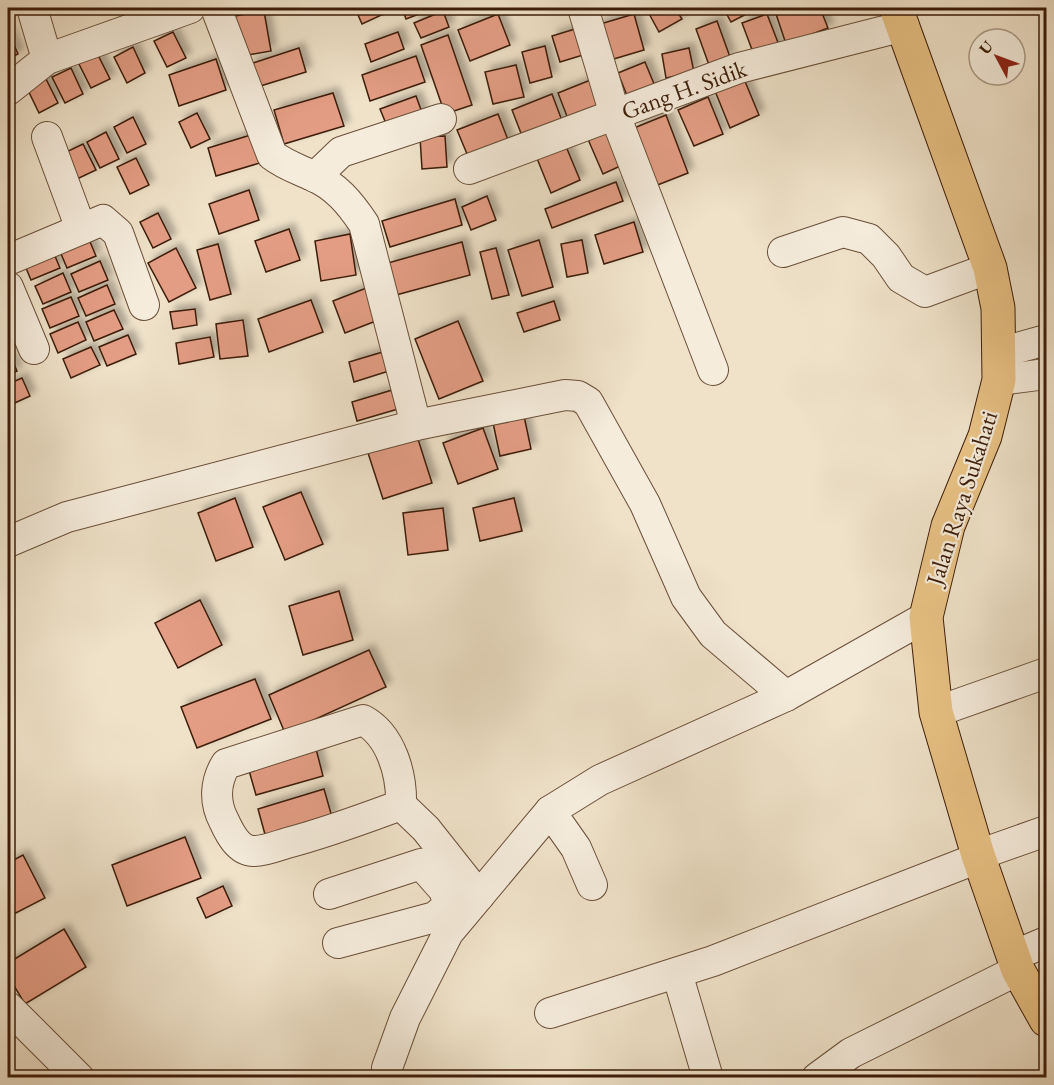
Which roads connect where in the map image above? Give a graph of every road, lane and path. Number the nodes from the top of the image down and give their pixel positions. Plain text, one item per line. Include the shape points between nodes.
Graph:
1 (32, 8) edge
2 (190, 8) edge
3 (216, 8) edge
4 (583, 8) edge
5 (900, 17) edge
6 (47, 59) junction
7 (8, 90) edge
8 (615, 115) junction
9 (441, 119) dead end
10 (47, 137) dead end
11 (470, 169) dead end
12 (315, 177) junction
13 (81, 229) junction
14 (783, 252) dead end
15 (8, 260) edge
16 (990, 268) junction
17 (8, 287) edge
18 (144, 305) dead end
19 (1047, 340) edge
20 (34, 349) dead end
21 (999, 366) junction
22 (712, 370) dead end
23 (1047, 374) edge
24 (416, 425) junction
25 (8, 542) edge
26 (926, 617) junction
27 (1047, 673) edge
28 (786, 696) junction
29 (936, 711) junction
30 (401, 805) junction
31 (550, 811) junction
32 (1047, 831) edge
33 (978, 856) junction
34 (592, 885) dead end
35 (329, 894) dead end
36 (464, 904) junction
37 (1047, 942) edge
38 (338, 943) dead end
39 (1016, 963) junction
40 (677, 972) junction
41 (8, 1007) edge
42 (550, 1013) dead end
43 (1047, 1020) edge
44 (79, 1077) edge
45 (387, 1077) edge
46 (708, 1077) edge
47 (817, 1077) edge

1 - 6 street
2 - 6 street
3 - 12 street via 272,155
4 - 8 street
5 - 8 street, Gang H. Sidik via 739,68
5 - 16 main road, Jalan Raya Sukahati
6 - 7 street
8 - 11 street, Gang H. Sidik
8 - 22 street
9 - 12 street via 350,148 329,161
10 - 13 street
12 - 24 street via 351,204 364,224
13 - 15 street
13 - 18 street via 103,220 118,233
14 - 16 street via 843,232 869,239 901,278 925,292
16 - 21 main road, Jalan Raya Sukahati via 998,308
17 - 20 street
19 - 21 street
21 - 23 street via 1020,379
21 - 26 main road, Jalan Raya Sukahati via 985,436 948,526
24 - 25 street via 67,517
24 - 28 street via 553,396 578,396 588,402 645,504 686,597 713,634
26 - 28 street
26 - 29 main road, Jalan Raya Sukahati
27 - 29 street
28 - 31 street via 600,780
29 - 33 main road, Jalan Raya Sukahati
30 - 30 street via 329,833 254,852 240,846 231,835 220,815 216,789 225,764 363,720 376,727 385,741 402,787
30 - 36 street via 426,829
31 - 34 street via 576,848
31 - 36 street
32 - 33 street
33 - 39 main road, Jalan Raya Sukahati
33 - 40 street
35 - 36 street via 421,864 444,890
36 - 38 street via 435,917
36 - 45 street via 405,1018
37 - 39 street
39 - 43 main road, Jalan Raya Sukahati
39 - 47 street via 851,1053
40 - 42 street
40 - 46 street
41 - 44 street

